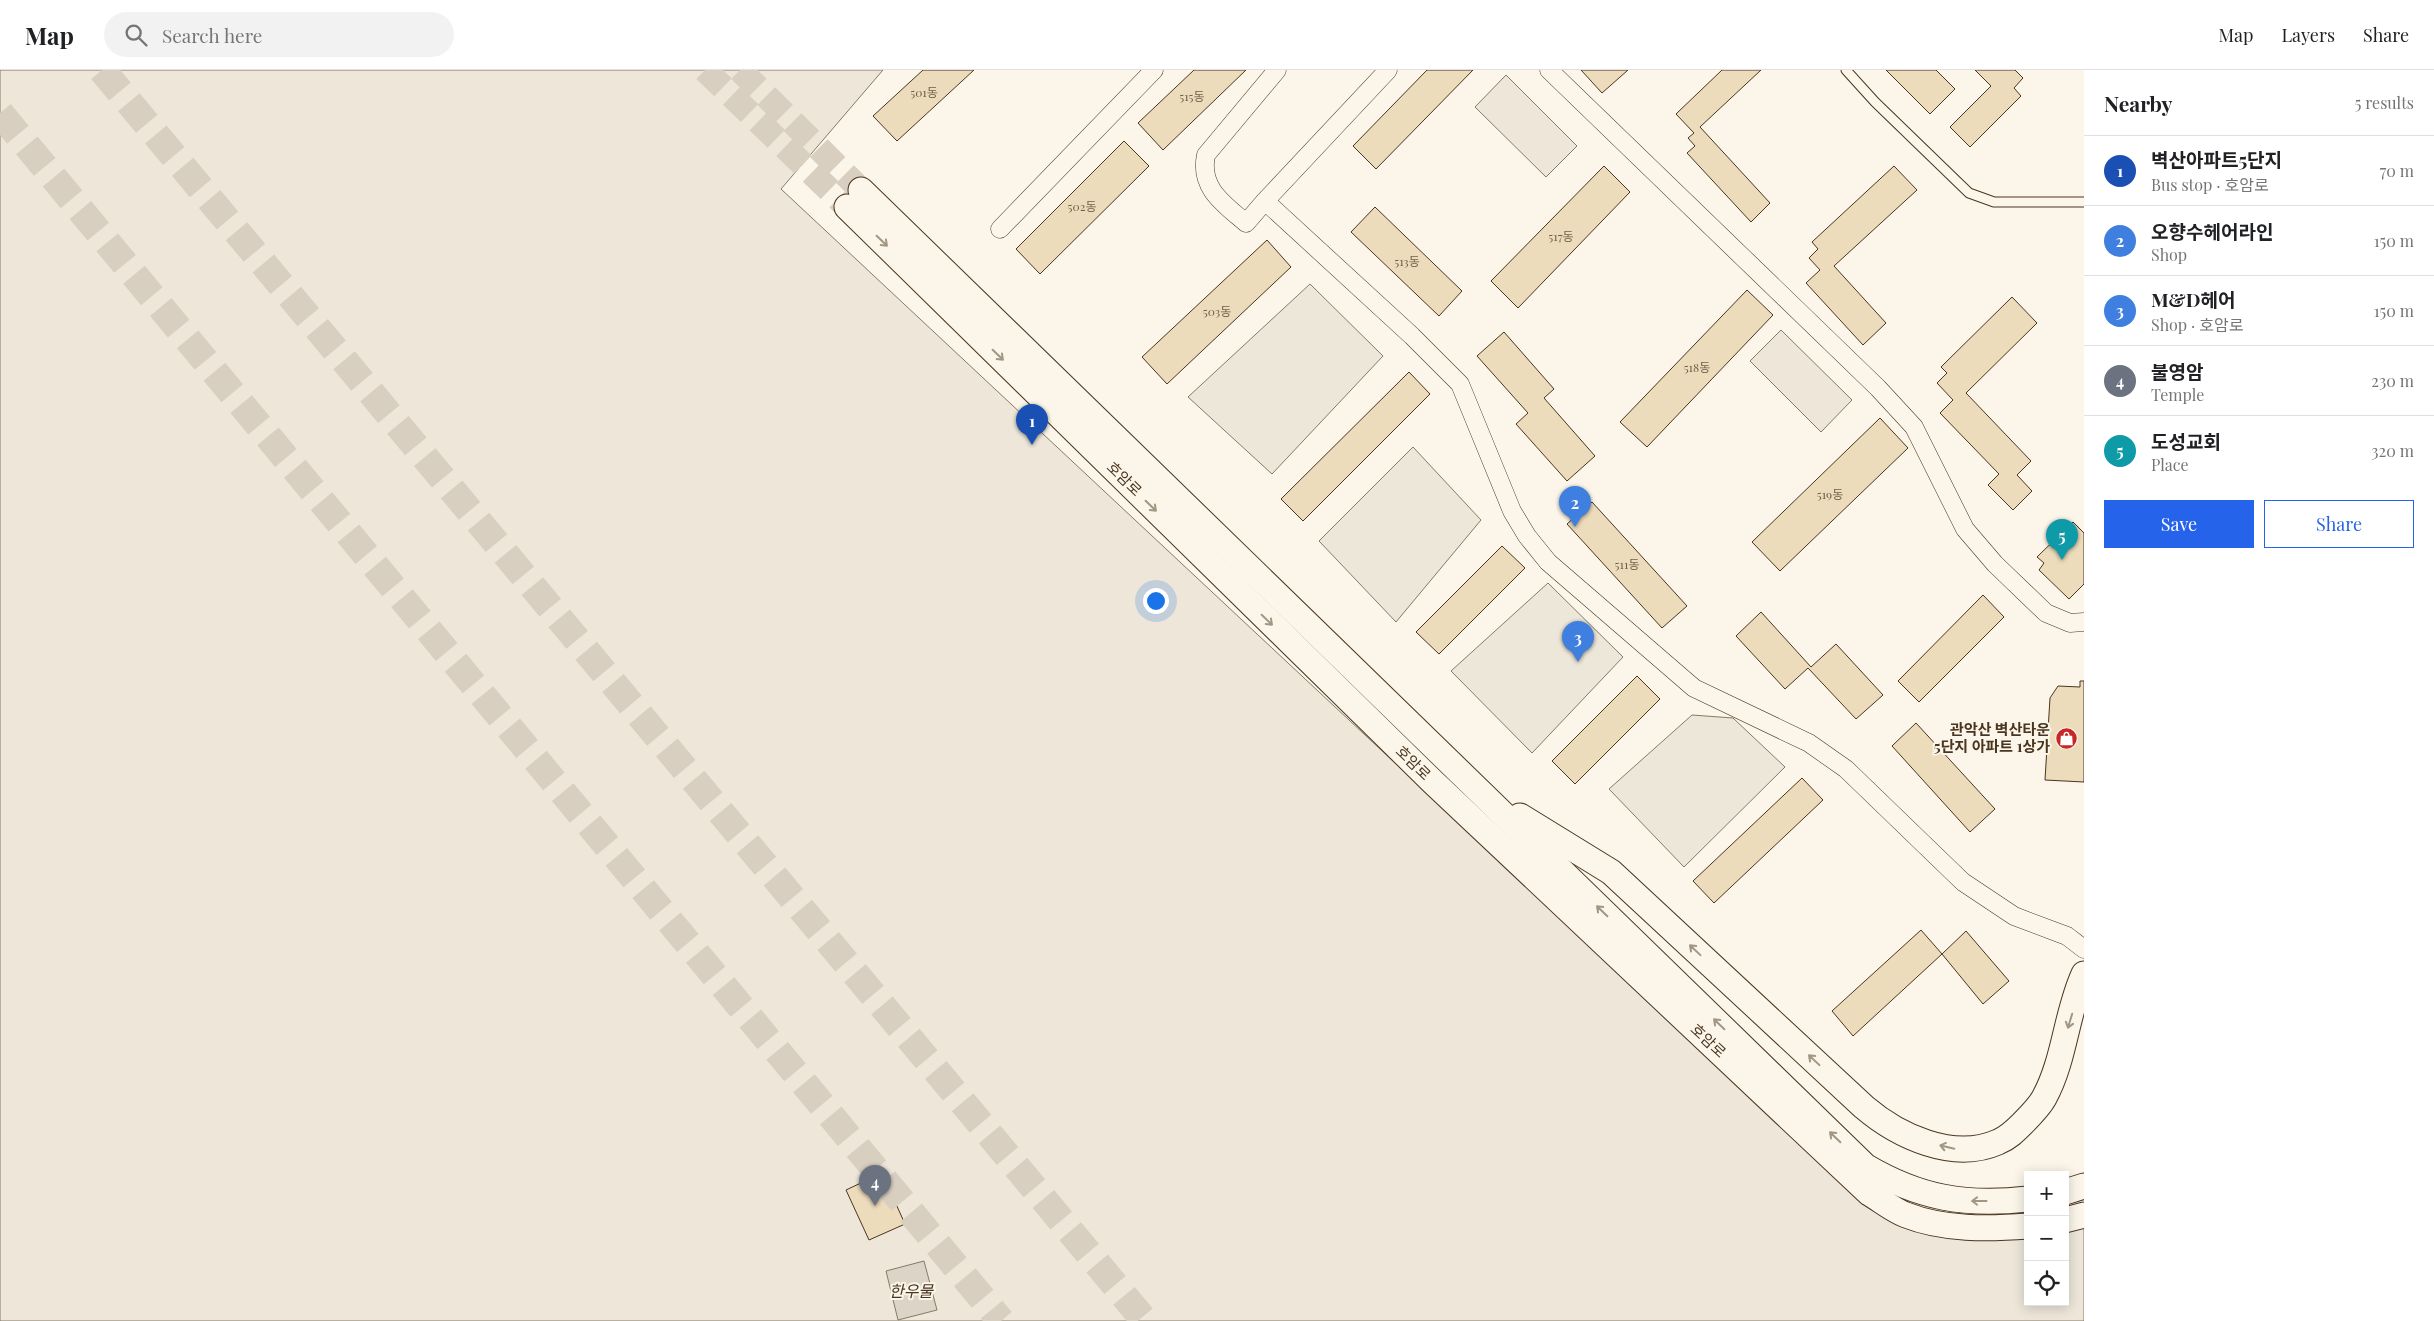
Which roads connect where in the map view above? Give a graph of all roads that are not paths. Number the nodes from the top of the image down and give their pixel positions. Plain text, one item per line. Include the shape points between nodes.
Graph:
1 (1154, 70) edge
2 (1277, 70) edge
3 (1388, 70) edge
4 (1549, 70) edge
5 (1846, 70) edge
6 (1265, 201) junction
7 (2084, 202) edge
8 (1000, 229) dead end
9 (2084, 622) edge
10 (1479, 791) junction
11 (2084, 949) edge
12 (2084, 974) edge
13 (2084, 1186) edge
14 (2069, 1191) edge
15 (2024, 1199) edge
16 (2084, 1215) edge
17 (2069, 1219) edge
18 (2024, 1226) edge

1 - 8 street
2 - 6 street via 1206,155 1204,166 1211,192 1246,223
3 - 6 street
4 - 9 street via 1878,388 1914,427 1965,529 2001,570 2046,613 2070,622
5 - 7 lane via 1969,193 1994,202
6 - 11 street via 1460,384 1512,511 1548,562 1694,688 1809,743 1846,768 1963,882 2014,916 2067,936
12 -> 10 main road via 2044,1099 2015,1130 1997,1143 1956,1149 1915,1139 1881,1122 1611,872
15 -> 10 main road, 호암로 via 1959,1201 1889,1180 1865,1166
10 -> 18 main road, 호암로 via 854,199 1432,782 1869,1193 1905,1214 1935,1223 1991,1228
13 - 14 main road
16 - 17 main road

